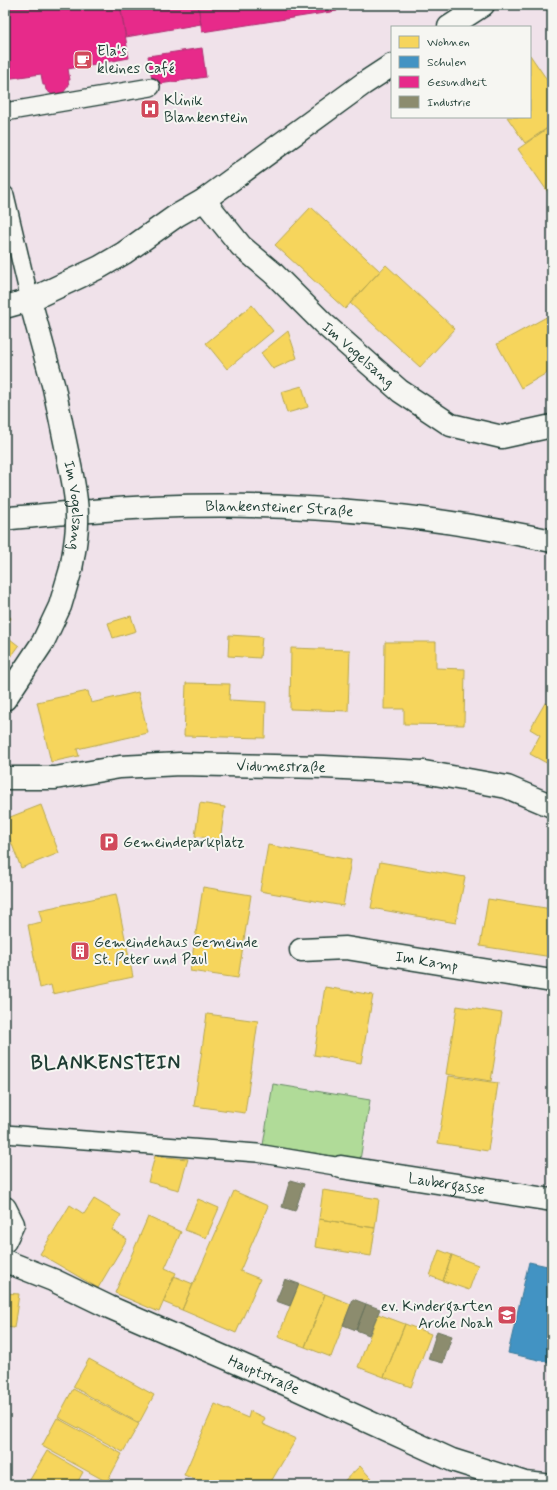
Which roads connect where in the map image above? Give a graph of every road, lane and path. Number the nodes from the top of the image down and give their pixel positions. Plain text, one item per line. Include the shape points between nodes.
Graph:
1 (483, 5) edge
2 (451, 26) edge
3 (391, 66) edge
4 (151, 87) dead end
5 (5, 112) edge
6 (5, 194) edge
7 (204, 200) junction
8 (30, 300) junction
9 (5, 307) edge
10 (552, 426) edge
11 (5, 519) edge
12 (552, 540) edge
13 (5, 699) edge
14 (5, 778) edge
15 (552, 806) edge
16 (301, 950) dead end
17 (552, 980) edge
18 (5, 1134) edge
19 (341, 1167) joint
20 (552, 1200) edge
21 (5, 1208) edge
22 (5, 1242) edge
23 (5, 1261) edge
24 (531, 1484) edge

1 - 2 street
3 - 7 street
4 - 5 lane
6 - 8 lane
7 - 8 street via 176,216 118,257
7 - 10 street, Im Vogelsang via 241,246 273,273 323,323 400,391 451,425 502,437
8 - 9 street
8 - 13 street, Im Vogelsang, bridge via 54,388 78,515 71,569 60,606 43,642
11 - 12 street, Blankensteiner Straße via 116,509 286,506 394,514
14 - 15 street, Vidumestraße via 55,778 120,767 180,764 424,772 506,787
16 - 17 street, Im Kamp via 346,948
18 - 19 lane via 257,1153
19 - 20 street, Laubergasse
21 - 22 street via 13,1224
23 - 24 street, Hauptstraße via 53,1280 452,1460

